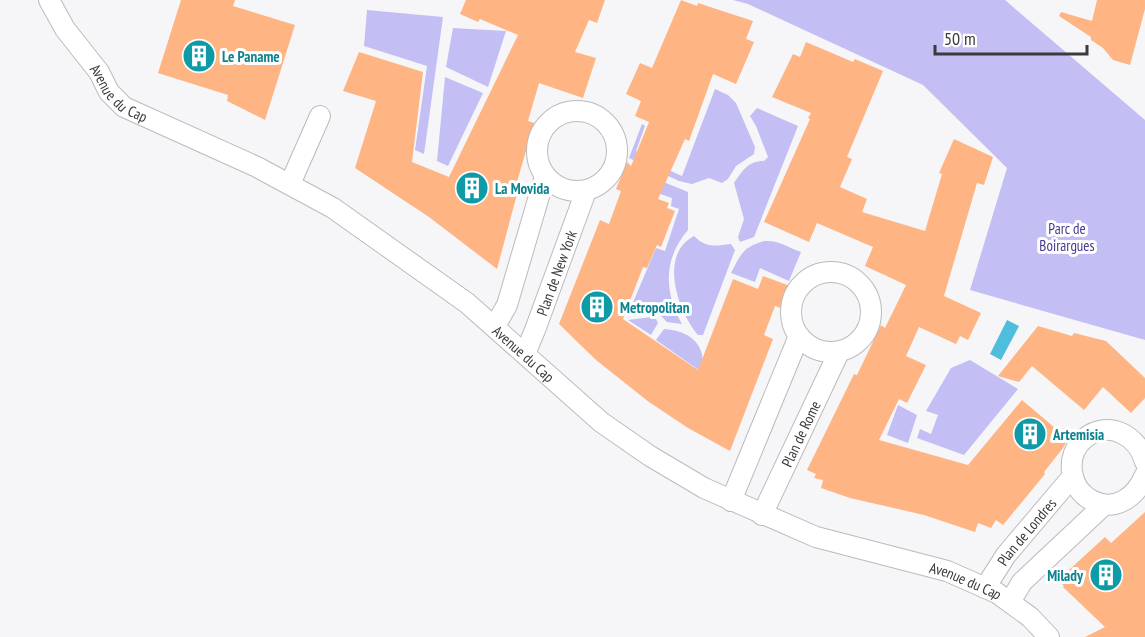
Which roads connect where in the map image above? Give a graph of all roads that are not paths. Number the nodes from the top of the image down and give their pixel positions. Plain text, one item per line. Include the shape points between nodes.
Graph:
1 (49, 0) edge
2 (320, 116) dead end
3 (545, 176) junction
4 (290, 184) junction
5 (585, 191) junction
6 (495, 326) junction
7 (799, 336) junction
8 (839, 352) junction
9 (525, 354) junction
10 (1145, 462) edge
11 (1145, 475) edge
12 (1072, 477) junction
13 (731, 501) junction
14 (1104, 505) junction
15 (762, 515) junction
16 (985, 588) junction
17 (1010, 602) junction
18 (1049, 637) edge

1 - 4 street, Avenue du Cap via 109,92 124,107
2 - 4 street
3 - 5 street via 564,189
3 - 5 street via 539,166 537,144 547,124 567,112 589,113 599,117 613,134 617,156 610,175
3 - 6 street via 507,305
4 - 6 street, Avenue du Cap via 333,208
5 - 9 street, Plan de New York
6 - 9 street, Avenue du Cap
7 - 8 street via 822,352
7 - 8 street via 791,313 798,289 817,274 847,274 865,289 872,313 863,339
7 - 13 street
8 - 15 street, Plan de Rome
9 - 13 street, Avenue du Cap via 601,422 650,456
10 - 12 street via 1135,442 1126,435 1105,430 1077,446
11 - 14 street, Plan de Londres via 1134,495
12 - 14 street via 1083,495
12 - 16 street, Plan de Londres via 1006,555
13 - 15 street, Avenue du Cap
14 - 17 street, Plan de Londres via 1022,582
15 - 16 street, Avenue du Cap via 816,537 947,571
16 - 17 street, Avenue du Cap
17 - 18 street, Avenue du Cap

